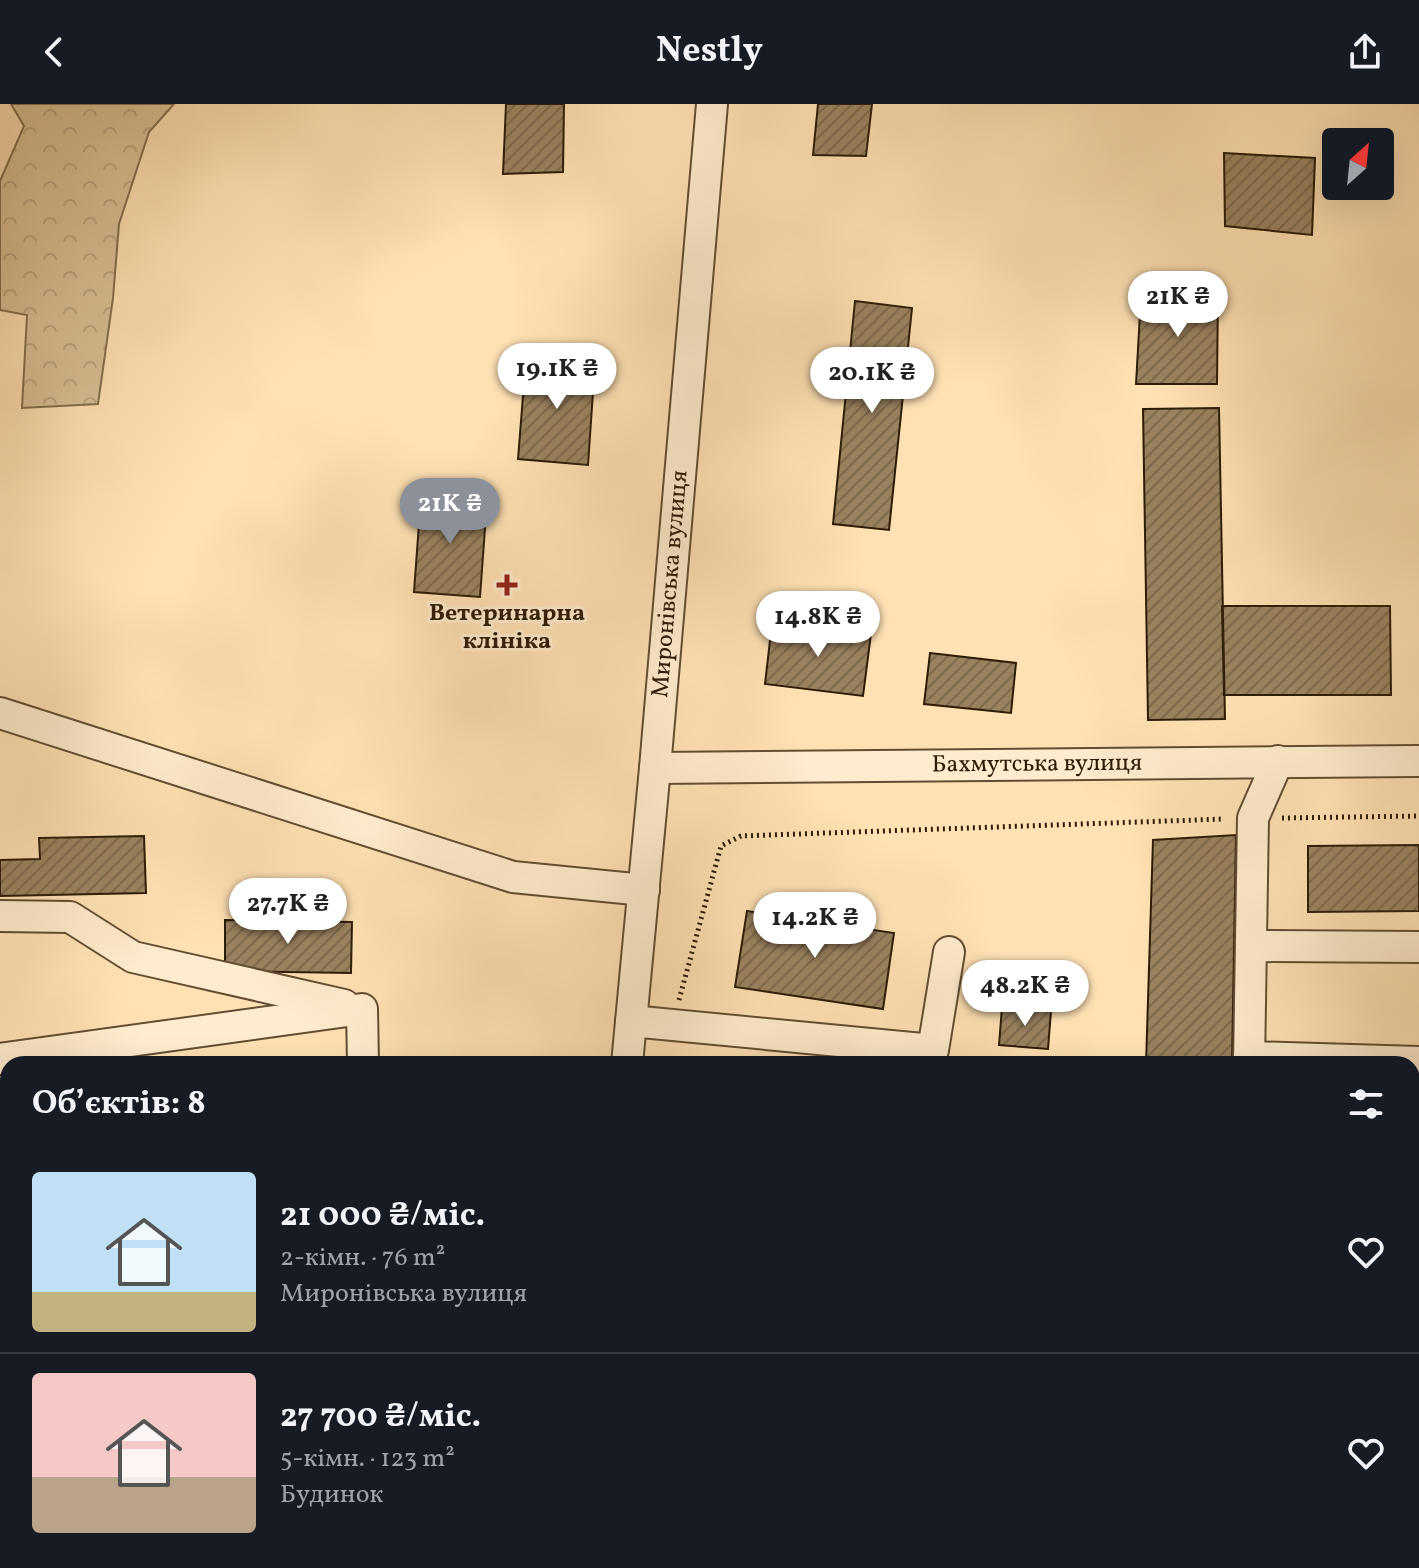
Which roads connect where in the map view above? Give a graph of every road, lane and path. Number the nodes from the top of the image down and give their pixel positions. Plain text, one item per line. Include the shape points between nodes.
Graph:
1 (712, 104) edge
2 (0, 713) edge
3 (1278, 761) junction
4 (1419, 761) edge
5 (655, 768) junction
6 (1419, 816) edge
7 (1253, 818) junction
8 (644, 890) junction
9 (0, 916) edge
10 (1251, 946) junction
11 (1419, 947) edge
12 (949, 952) dead end
13 (362, 1009) junction
14 (631, 1021) junction
15 (672, 1025) junction
16 (22, 1056) edge
17 (363, 1056) edge
18 (628, 1056) edge
19 (924, 1056) edge
20 (932, 1056) edge
21 (1249, 1056) edge

1 - 5 street, Миронівська вулиця
2 - 8 street via 513,877
3 - 4 street, Бахмутська вулиця
3 - 5 street, Бахмутська вулиця
3 - 7 street
5 - 8 street, Миронівська вулиця
6 - 7 path
7 - 10 street
7 - 15 path via 741,836 721,846
8 - 14 street, Миронівська вулиця
9 - 13 street via 70,917 133,957
10 - 11 street
10 - 21 street
12 - 20 street
13 - 16 street
13 - 17 street
14 - 15 street
14 - 18 street, Миронівська вулиця
15 - 19 street

